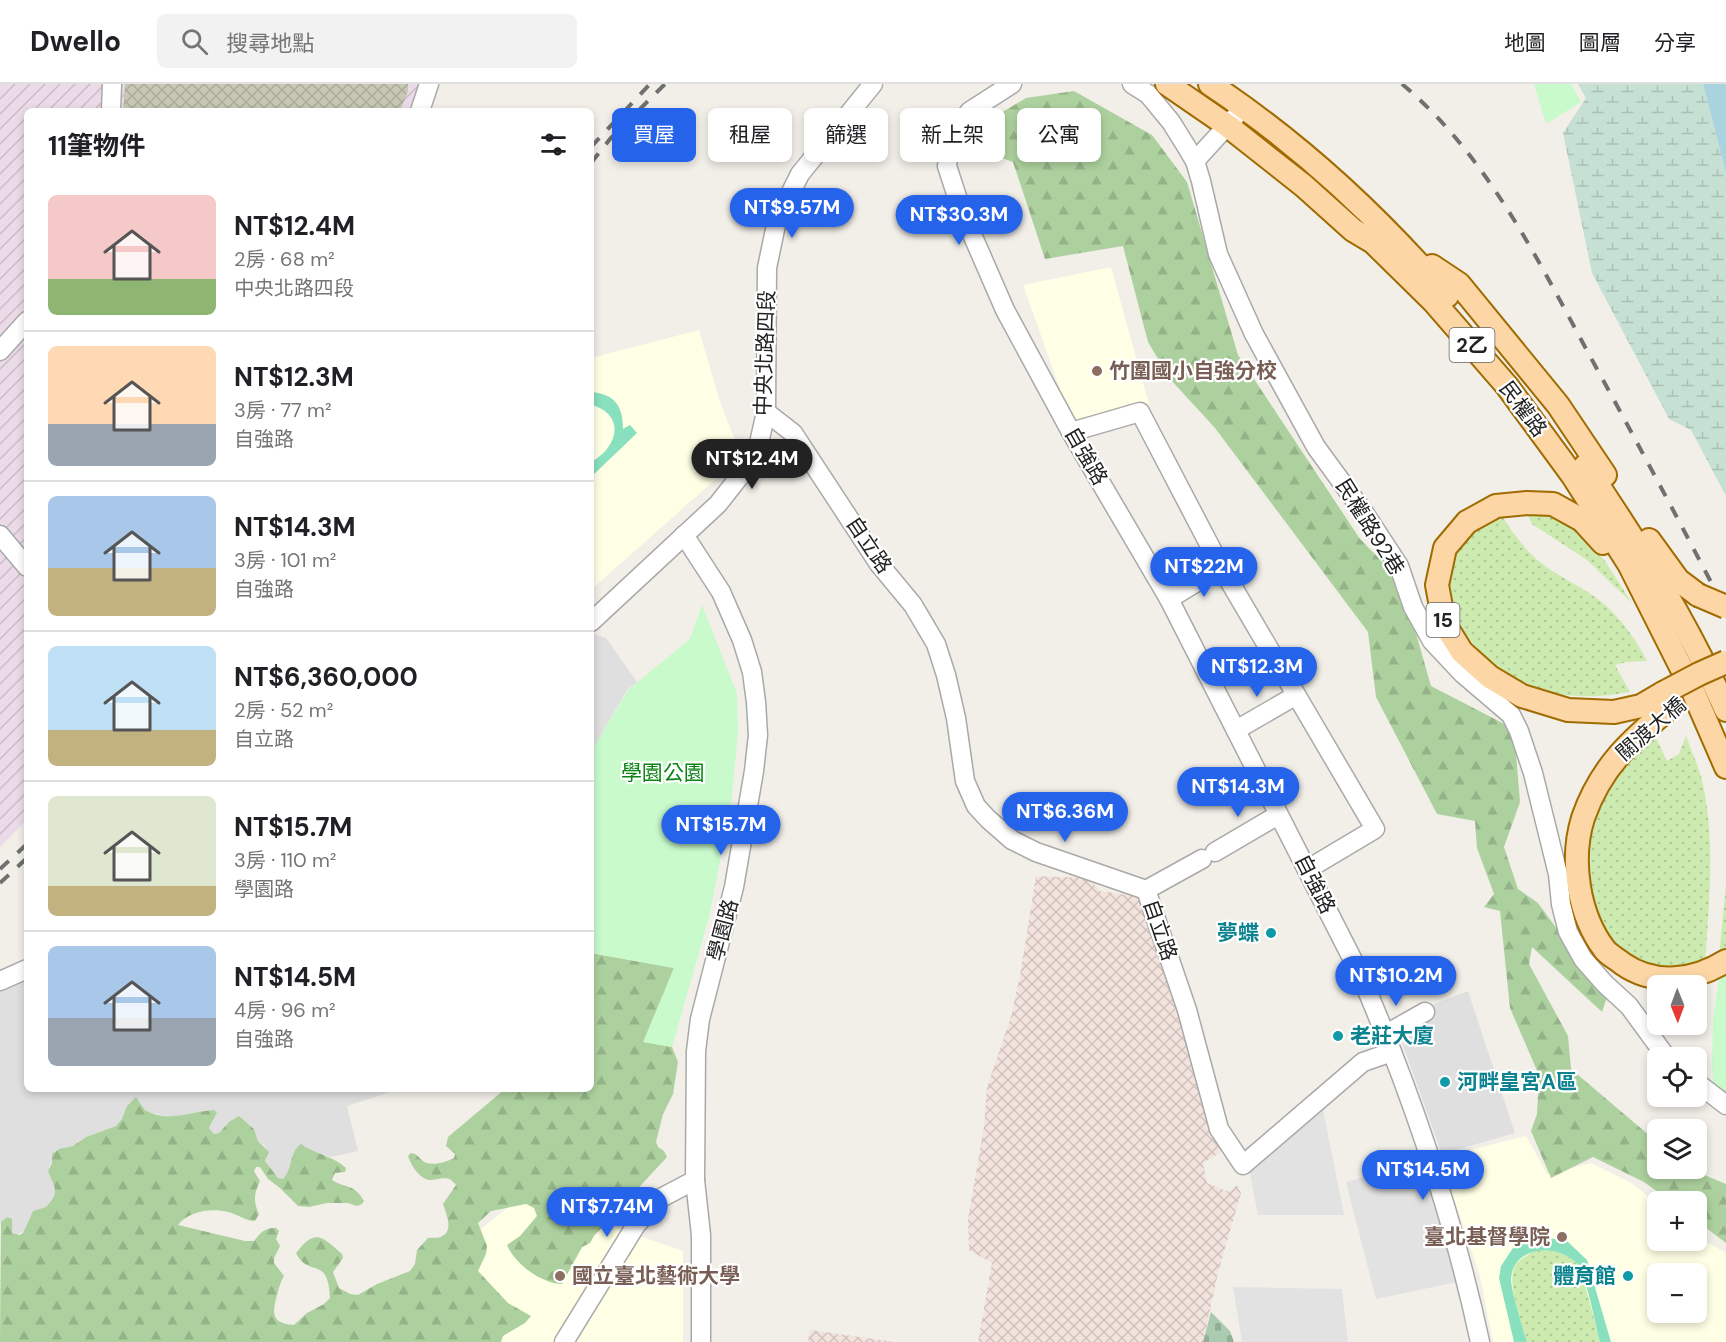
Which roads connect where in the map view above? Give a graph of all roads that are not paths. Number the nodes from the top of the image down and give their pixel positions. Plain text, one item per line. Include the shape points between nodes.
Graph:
1 (112, 84) edge
2 (429, 84) edge
3 (873, 84) edge
4 (1012, 84) edge
5 (1132, 84) edge
6 (1167, 84) edge
7 (1210, 84) edge
8 (1244, 106) junction
9 (111, 108) edge
10 (421, 108) edge
11 (1227, 126) junction
12 (1194, 161) junction
13 (1402, 244) junction
14 (24, 324) edge
15 (0, 351) edge
16 (766, 412) junction
17 (1071, 432) junction
18 (1579, 472) junction
19 (0, 535) edge
20 (684, 535) junction
21 (24, 563) edge
22 (1221, 567) junction
23 (1169, 599) junction
24 (1726, 607) edge
25 (1652, 612) junction
26 (594, 619) edge
27 (1721, 669) edge
28 (1295, 696) junction
29 (1668, 699) junction
30 (1726, 710) edge
31 (1236, 730) junction
32 (1726, 767) edge
33 (1278, 815) junction
34 (1308, 869) junction
35 (1146, 890) junction
36 (1726, 962) edge
37 (24, 970) edge
38 (0, 981) edge
39 (1425, 1012) dead end
40 (1386, 1034) junction
41 (1659, 1047) edge
42 (1392, 1052) junction
43 (1707, 1090) edge
44 (1726, 1105) edge
45 (695, 1180) junction
46 (564, 1342) edge
47 (701, 1342) edge
48 (1480, 1342) edge

1 - 9 street
2 - 10 street
3 - 16 street, 中央北路四段 via 800,174 777,220 767,268
4 - 17 street, 自強路 via 970,111 951,134 947,166 1005,310
5 - 12 street via 1148,94 1171,122
6 - 11 main road, 民權路 / 2乙
7 - 8 main road, 民權路 / 2乙
8 - 11 street
8 - 13 main road, 民權路 / 2乙 via 1299,148
11 - 12 street
11 - 18 main road, 民權路 / 2乙 via 1353,230 1373,242 1434,302
12 - 41 street, 民權路92巷 via 1218,254 1254,334 1316,447 1399,566 1413,607 1432,641 1511,715 1533,773 1568,932 1583,959 1629,1006
13 - 18 main road, 民權路 / 2乙 via 1542,409
13 - 24 main road, bridge via 1459,284 1558,405 1678,580 1698,595
14 - 15 street
16 - 20 street, 中央北路四段 via 759,443 740,476 718,504
16 - 35 street, 自立路 via 793,433 936,644 956,718 965,781 976,806 1011,840
17 - 22 street via 1140,412
17 - 23 street, 自強路
18 - 25 main road, 民權路 / 2乙
18 - 27 main road, 民權路 / 2乙
19 - 21 street
20 - 26 street, 中央北路四段
20 - 45 street, 學園路 via 721,592 742,640 752,672 758,735 734,887 699,1030 694,1082
22 - 23 street
22 - 28 street
23 - 31 street, 自強路
25 - 29 main road, 關渡大橋 / 15 via 1630,587 1601,539 1582,520 1553,504 1496,507 1467,522 1445,548 1437,585 1444,623 1462,652 1490,677 1522,696 1568,710 1614,712
25 - 32 main road, 民權路 / 2乙
27 - 29 main road, 關渡大橋 / 15, bridge via 1699,674
27 - 30 main road, 民權路
28 - 31 street
28 - 34 street via 1375,829
29 - 36 main road, 關渡大橋 / 15 via 1616,757 1597,786 1583,819 1577,855 1580,893 1592,931 1607,952 1633,970 1656,978 1683,979 1709,972
31 - 33 street, 自強路
33 - 34 street, 自強路
33 - 35 street
34 - 40 street, 自強路
35 - 42 street, 自立路 via 1187,1010 1219,1129 1243,1165 1363,1062
37 - 38 street
39 - 40 street
40 - 42 street, 自強路
42 - 48 street, 自強路 via 1462,1264
43 - 44 street
45 - 46 street via 659,1199 636,1225
45 - 47 street, 學園路 via 701,1235

